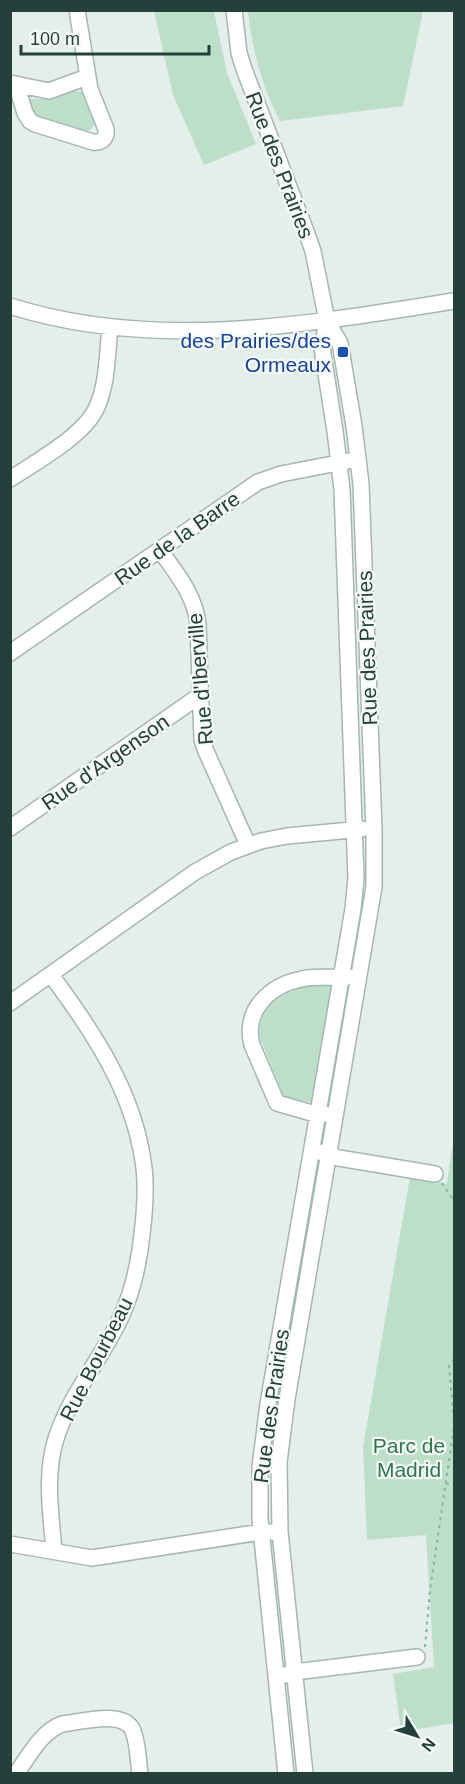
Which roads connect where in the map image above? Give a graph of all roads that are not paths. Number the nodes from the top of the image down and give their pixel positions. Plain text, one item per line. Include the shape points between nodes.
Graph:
1 (76, 10) edge
2 (234, 10) edge
3 (87, 77) junction
4 (13, 84) edge
5 (454, 301) edge
6 (10, 306) edge
7 (327, 321) junction
8 (110, 327) junction
9 (358, 460) junction
10 (339, 462) junction
11 (10, 479) edge
12 (160, 550) junction
13 (10, 652) edge
14 (200, 696) junction
15 (10, 828) edge
16 (374, 829) junction
17 (354, 830) junction
18 (248, 845) junction
19 (51, 975) junction
20 (341, 975) junction
21 (358, 979) junction
22 (10, 1003) edge
23 (318, 1113) junction
24 (335, 1116) junction
25 (312, 1150) junction
26 (329, 1154) junction
27 (435, 1174) road end
28 (261, 1532) junction
29 (280, 1532) junction
30 (10, 1544) edge
31 (54, 1551) junction
32 (420, 1655) road end
33 (295, 1672) junction
34 (276, 1677) junction
35 (16, 1773) edge
36 (140, 1773) edge
37 (286, 1773) edge
38 (305, 1773) edge

1 - 3 street
2 - 7 street, Rue des Prairies via 242,61 313,251
3 - 4 street via 49,91
3 - 4 street via 107,133 97,142 35,124 25,113
5 - 7 street
6 - 8 street
7 - 8 street via 203,331
7 - 9 street, Rue des Prairies via 340,343
7 - 10 street, Rue des Prairies via 322,348
8 - 11 street via 103,390 92,416 72,437
9 - 10 street, Rue de la Barre
9 - 16 street, Rue des Prairies
10 - 12 street, Rue de la Barre via 265,479
10 - 17 street, Rue des Prairies
12 - 13 street, Rue de la Barre
12 - 14 street, Rue d'Iberville via 195,607
14 - 15 street, Rue d'Argenson
14 - 18 street, Rue d'Iberville via 205,749
16 - 17 street
16 - 21 street, Rue des Prairies via 374,887
17 - 18 street via 277,837
17 - 20 street, Rue des Prairies via 355,892
18 - 19 street via 195,872
19 - 22 street
19 - 31 street, Rue Bourbeau via 93,1033 123,1093 140,1143 145,1201 130,1294 54,1444 49,1487
20 - 21 street
20 - 23 street, Rue des Prairies
20 - 23 street via 301,979 278,988 260,1001 251,1021 252,1045 277,1103
21 - 24 street, Rue des Prairies
23 - 24 street
23 - 25 street, Rue des Prairies
24 - 26 street, Rue des Prairies
25 - 26 street
25 - 28 street, Rue des Prairies via 262,1442
26 - 27 street
26 - 29 street, Rue des Prairies via 280,1437
28 - 29 street
28 - 31 street via 92,1558
28 - 34 street, Rue des Prairies
29 - 33 street, Rue des Prairies
30 - 31 street
32 - 33 street
33 - 34 street
33 - 38 street, Rue des Prairies
34 - 37 street, Rue des Prairies
35 - 36 street via 55,1726 112,1718 125,1721 133,1730

